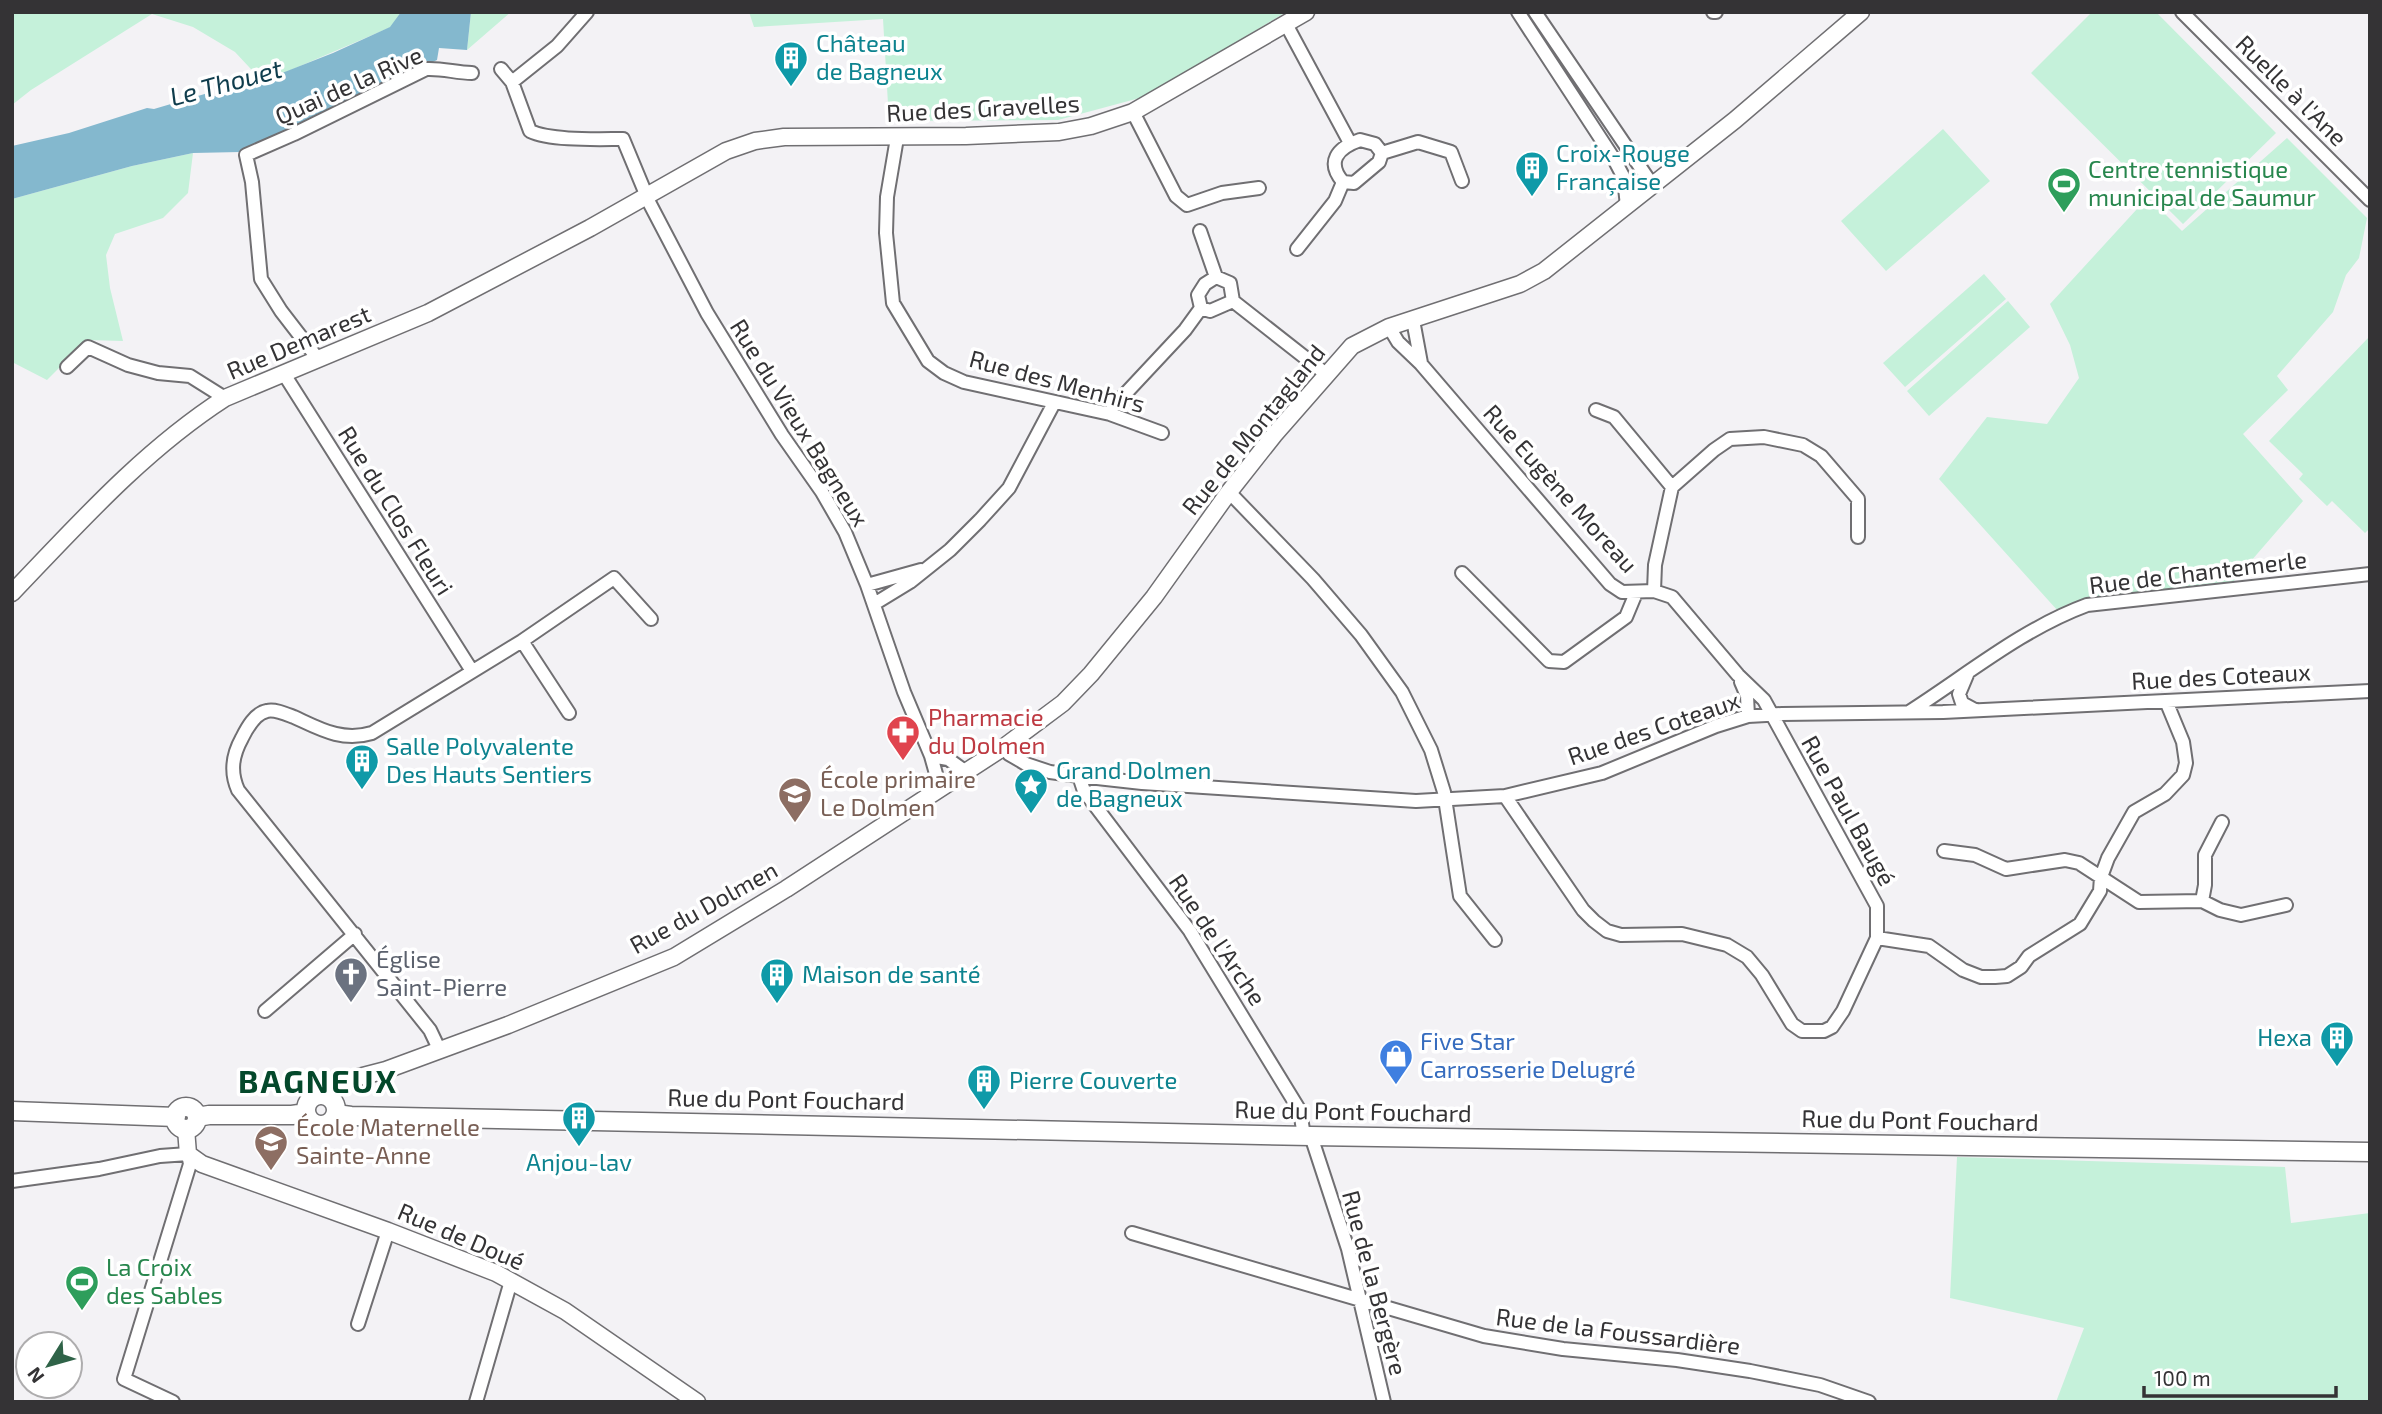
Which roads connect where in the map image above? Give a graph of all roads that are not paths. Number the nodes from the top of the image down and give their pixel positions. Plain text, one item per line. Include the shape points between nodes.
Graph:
1 (586, 12) edge
2 (1306, 12) edge
3 (1518, 12) edge
4 (1535, 12) edge
5 (1861, 12) edge
6 (2182, 12) edge
7 (1286, 24) junction
8 (501, 69) dead end
9 (472, 74) dead end
10 (512, 82) junction
11 (1133, 111) junction
12 (897, 138) junction
13 (1350, 144) junction
14 (1382, 153) junction
15 (1614, 159) junction
16 (1462, 181) dead end
17 (1343, 183) junction
18 (1259, 188) dead end
19 (1648, 190) junction
20 (648, 197) junction
21 (2370, 200) edge
22 (1627, 206) junction
23 (1200, 231) dead end
24 (1297, 249) dead end
25 (1216, 277) junction
26 (1233, 300) junction
27 (1200, 308) junction
28 (1413, 320) junction
29 (1389, 327) junction
30 (318, 359) junction
31 (1421, 364) junction
32 (67, 368) dead end
33 (284, 374) junction
34 (1326, 374) junction
35 (225, 398) junction
36 (1054, 403) junction
37 (1596, 410) dead end
38 (1110, 414) junction
39 (1162, 433) dead end
40 (1672, 487) junction
41 (1229, 492) junction
42 (1858, 537) dead end
43 (923, 569) junction
44 (1462, 573) dead end
45 (2370, 574) edge
46 (867, 585) junction
47 (1654, 591) junction
48 (12, 593) edge
49 (1636, 593) junction
50 (874, 604) junction
51 (650, 619) dead end
52 (522, 641) junction
53 (472, 671) junction
54 (1738, 675) junction
55 (1967, 675) junction
56 (1951, 685) junction
57 (2370, 691) edge
58 (2166, 701) junction
59 (1975, 710) junction
60 (1909, 712) junction
61 (1946, 712) junction
62 (569, 713) dead end
63 (1771, 714) junction
64 (1748, 716) junction
65 (1004, 747) junction
66 (931, 756) junction
67 (965, 772) junction
68 (1079, 776) junction
69 (940, 788) junction
70 (1504, 796) junction
71 (1445, 800) junction
72 (2222, 822) dead end
73 (1944, 851) dead end
74 (2101, 877) junction
75 (2202, 901) junction
76 (2286, 905) dead end
77 (355, 934) junction
78 (1877, 938) junction
79 (1495, 940) dead end
80 (265, 1011) dead end
81 (440, 1051) junction
82 (327, 1096) junction
83 (12, 1111) edge
84 (306, 1113) junction
85 (336, 1114) junction
86 (186, 1121) junction
87 (1307, 1136) junction
88 (2370, 1152) edge
89 (187, 1154) junction
90 (12, 1181) edge
91 (388, 1231) junction
92 (1132, 1233) dead end
93 (511, 1281) junction
94 (1362, 1301) junction
95 (358, 1324) dead end
96 (173, 1402) edge
97 (476, 1402) edge
98 (698, 1402) edge
99 (1384, 1402) edge
100 (1869, 1402) edge

1 - 10 street via 557,46
2 - 7 street, Rue des Gravelles
3 - 15 street
4 - 19 street
5 - 19 street, Rue de Montagland
6 - 21 street, Ruelle à l'Ane
7 - 11 street, Rue des Gravelles
7 - 13 street
8 - 10 street
9 - 30 street, Quai de la Rive via 426,69 246,155 261,279
10 - 20 street, Rue du Vieux Bagneux via 530,131 623,139
11 - 12 street, Rue des Gravelles via 1059,132
11 - 18 street via 1176,196 1187,205
12 - 20 street, Rue des Gravelles via 755,141 726,151
12 - 36 street, Rue des Menhirs via 886,233 893,303 906,327 928,361 944,373
13 - 14 street via 1360,140 1375,144
13 - 17 street via 1335,161 1335,172
14 - 16 street via 1418,142 1451,152
14 - 17 street via 1379,162 1354,183
15 - 19 street
15 - 22 street via 1624,178
17 - 24 street via 1335,201
19 - 22 street, Rue de Montagland
20 - 30 street, Rue Demarest via 428,313
20 - 46 street, Rue du Vieux Bagneux via 707,313 845,532
22 - 28 street, Rue de Montagland via 1544,271 1520,284
23 - 25 street
25 - 26 street via 1230,283
25 - 27 street via 1198,295
26 - 27 street via 1210,311
26 - 34 street
27 - 38 street
28 - 29 street, Rue de Montagland
28 - 31 street
29 - 31 street, Rue Eugène Moreau
29 - 34 street, Rue de Montagland via 1352,346
30 - 33 street, Rue Demarest
31 - 49 street, Rue Eugène Moreau via 1611,584 1622,592
32 - 35 street via 88,347 128,365 190,376
33 - 35 street, Rue Demarest
33 - 53 street, Rue du Clos Fleuri
34 - 41 street, Rue de Montagland
35 - 48 street, Rue Demarest via 130,471
36 - 38 street, Rue des Menhirs
36 - 43 street via 1009,488 950,550
37 - 40 street via 1614,417
38 - 39 street, Rue des Menhirs
40 - 42 street via 1730,439 1764,437 1803,446 1821,456 1858,499
40 - 47 street
41 - 65 street, Rue de Montagland via 1154,597 1091,674 1063,703
41 - 71 street via 1353,625 1402,692 1431,750
43 - 46 street
43 - 50 street
44 - 49 street via 1549,661 1564,662 1626,617
45 - 55 street, Rue de Chantemerle via 2087,605 2033,630
46 - 50 street, Rue du Vieux Bagneux
47 - 49 street, Rue Eugène Moreau
47 - 54 street, Rue Eugène Moreau via 1672,597
50 - 66 street, Rue du Vieux Bagneux
51 - 52 street via 614,578
52 - 53 street
52 - 62 street
53 - 77 street via 372,733 333,735 284,713 267,711 254,719 237,748 232,768 239,790
54 - 63 street, Rue Eugène Moreau via 1764,700
54 - 64 street, Rue Eugène Moreau via 1747,696
55 - 56 street, Rue de Chantemerle
55 - 59 street via 1959,694 1962,703
55 - 61 street, Rue de Chantemerle
56 - 60 street, Rue de Chantemerle
56 - 61 street via 1942,704
57 - 58 street, Rue des Coteaux
58 - 59 street, Rue des Coteaux
58 - 74 street via 2183,743 2183,775 2165,794 2134,812
59 - 61 street, Rue des Coteaux
60 - 61 street, Rue des Coteaux
60 - 63 street, Rue des Coteaux
63 - 64 street, Rue des Coteaux
63 - 78 street, Rue Paul Baugé via 1871,893 1877,906
64 - 70 street, Rue des Coteaux via 1602,772
65 - 67 street, Rue du Dolmen
65 - 68 street, Rue des Coteaux via 1026,764
66 - 67 street via 948,759
66 - 69 street, Rue du Vieux Bagneux
67 - 69 street, Rue du Dolmen
68 - 71 street, Rue des Coteaux via 1403,802
68 - 87 street, Rue de l'Arche via 1083,791 1209,962 1300,1111
69 - 81 street, Rue du Dolmen via 674,957
70 - 71 street, Rue des Coteaux
70 - 78 street, Rue Paul Baugé via 1594,922 1621,935 1682,934 1727,945 1755,966 1792,1024 1802,1031 1832,1027
71 - 79 street via 1460,896
72 - 75 street via 2205,855
73 - 74 street via 1975,855 2006,869 2065,860
74 - 75 street via 2139,902
74 - 78 street via 2100,891 2080,923 2007,976 1981,977 1929,946
75 - 76 street via 2241,915
77 - 80 street
77 - 81 street via 430,1030
81 - 82 street, Rue du Dolmen via 359,1077
82 - 84 main road via 310,1100
82 - 85 main road
83 - 86 main road
84 - 85 main road via 311,1122 320,1125
84 - 86 main road via 209,1115
85 - 87 main road, Rue du Pont Fouchard
86 - 89 street
87 - 88 main road, Rue du Pont Fouchard
87 - 94 street, Rue de la Bergère
89 - 90 street
89 - 91 street, Rue de Doué via 202,1164
89 - 96 street via 190,1164 124,1379
91 - 93 street, Rue de Doué
91 - 95 street
92 - 94 street, Rue de la Foussardière
93 - 97 street
93 - 98 street, Rue de Doué via 565,1311
94 - 99 street, Rue de la Bergère
94 - 100 street, Rue de la Foussardière via 1484,1336 1750,1371 1820,1385

